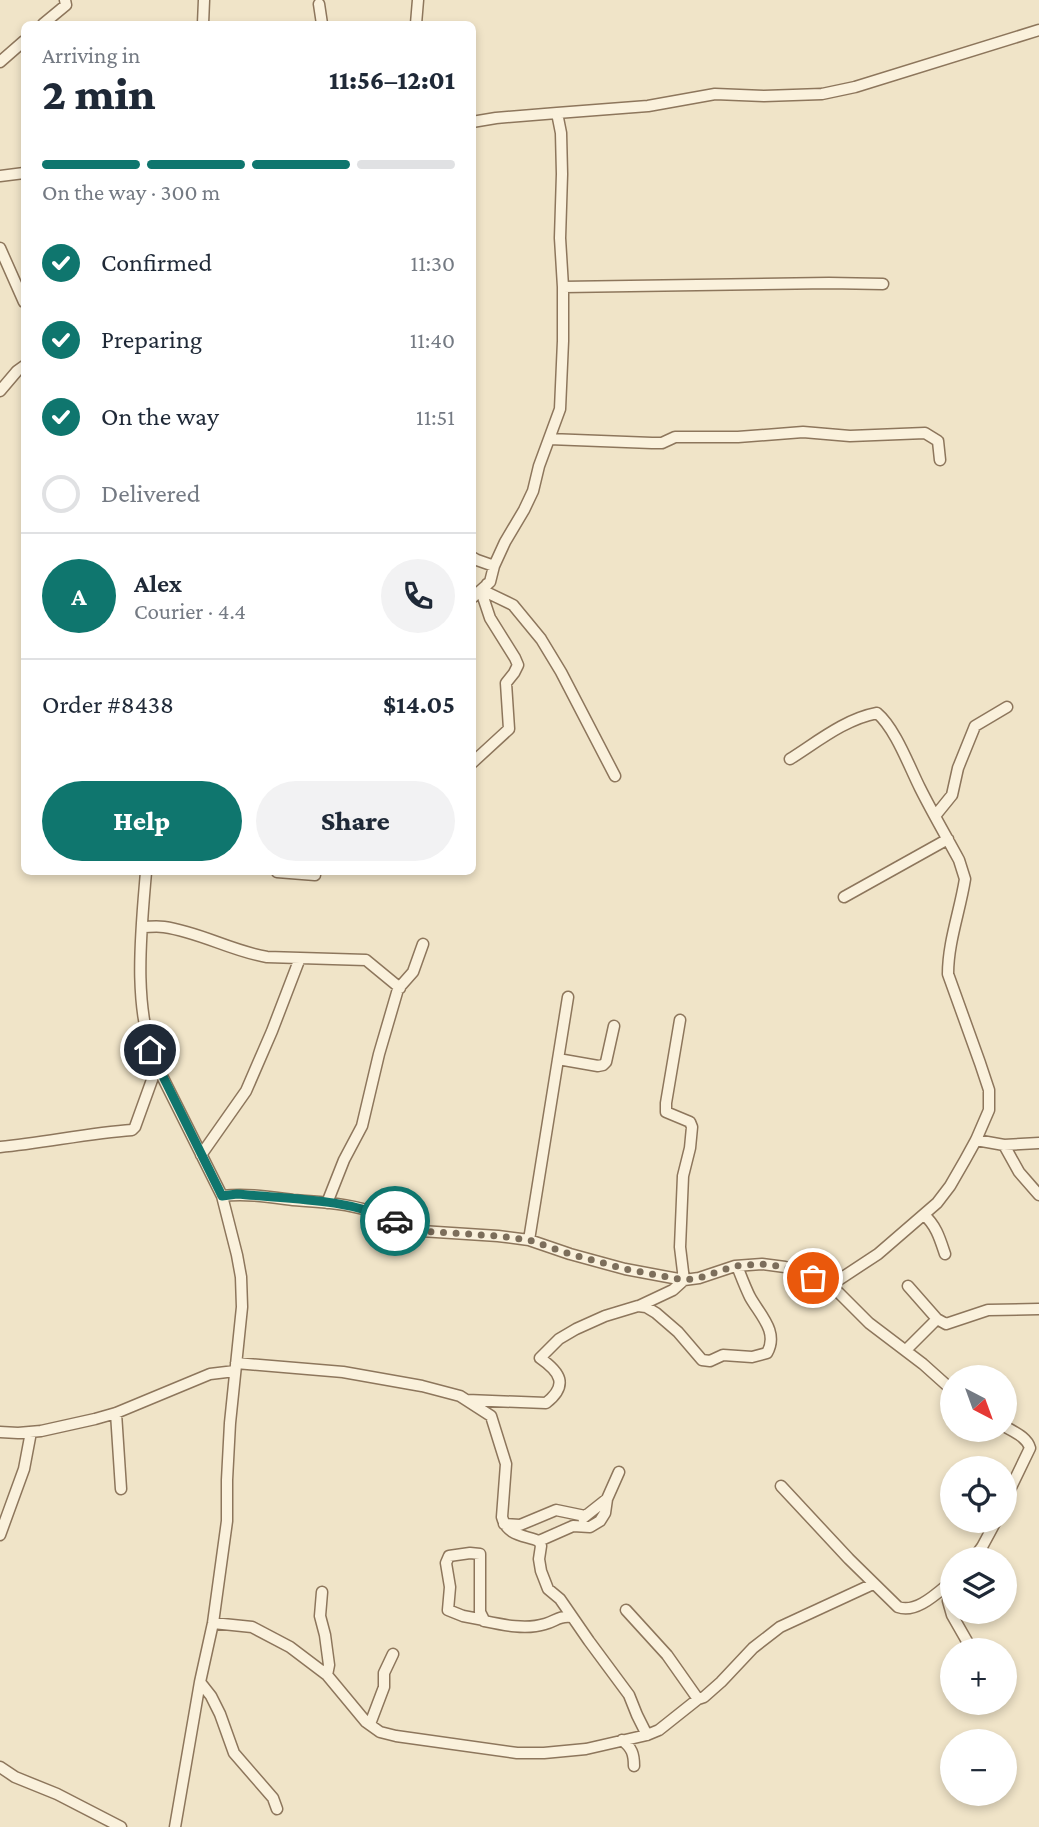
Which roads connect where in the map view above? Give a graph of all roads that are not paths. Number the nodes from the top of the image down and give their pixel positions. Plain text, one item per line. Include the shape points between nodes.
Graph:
1 (65, 0) edge
2 (205, 0) edge
3 (418, 0) edge
4 (319, 4) dead end
5 (47, 21) edge
6 (203, 21) edge
7 (322, 21) edge
8 (416, 21) edge
9 (1039, 30) edge
10 (21, 44) edge
11 (0, 62) edge
12 (557, 113) junction
13 (476, 121) edge
14 (21, 173) edge
15 (0, 176) edge
16 (0, 248) edge
17 (883, 284) dead end
18 (563, 287) junction
19 (21, 295) edge
20 (21, 368) edge
21 (0, 391) edge
22 (549, 439) junction
23 (940, 460) dead end
24 (476, 560) edge
25 (494, 566) junction
26 (486, 587) junction
27 (476, 595) edge
28 (1007, 707) dead end
29 (476, 759) edge
30 (790, 759) dead end
31 (615, 776) dead end
32 (935, 816) junction
33 (948, 839) junction
34 (146, 875) edge
35 (844, 897) dead end
36 (142, 927) junction
37 (423, 944) dead end
38 (300, 958) junction
39 (400, 988) junction
40 (568, 997) dead end
41 (680, 1020) dead end
42 (614, 1026) dead end
43 (558, 1059) junction
44 (158, 1066) junction
45 (976, 1140) junction
46 (1039, 1143) edge
47 (1004, 1146) junction
48 (0, 1147) edge
49 (201, 1155) junction
50 (1039, 1195) edge
51 (222, 1196) junction
52 (327, 1203) junction
53 (924, 1215) junction
54 (529, 1240) junction
55 (944, 1254) dead end
56 (737, 1266) junction
57 (840, 1279) junction
58 (684, 1280) junction
59 (827, 1283) junction
60 (908, 1286) dead end
61 (838, 1292) junction
62 (638, 1306) junction
63 (1039, 1309) edge
64 (937, 1319) junction
65 (906, 1350) junction
66 (235, 1367) junction
67 (940, 1380) edge
68 (466, 1399) junction
69 (493, 1401) junction
70 (116, 1413) junction
71 (491, 1416) junction
72 (0, 1432) edge
73 (31, 1432) junction
74 (1017, 1434) edge
75 (1034, 1442) edge
76 (619, 1472) dead end
77 (1017, 1475) edge
78 (781, 1486) dead end
79 (121, 1489) dead end
80 (607, 1499) junction
81 (585, 1516) junction
82 (504, 1524) junction
83 (573, 1526) junction
84 (0, 1535) edge
85 (539, 1541) junction
86 (873, 1584) junction
87 (940, 1591) edge
88 (322, 1592) dead end
89 (626, 1610) dead end
90 (571, 1617) junction
91 (484, 1620) junction
92 (213, 1623) junction
93 (393, 1654) dead end
94 (327, 1675) junction
95 (200, 1682) junction
96 (698, 1699) junction
97 (370, 1724) junction
98 (647, 1735) junction
99 (622, 1740) junction
100 (634, 1766) dead end
101 (0, 1767) edge
102 (277, 1809) dead end
103 (121, 1827) edge
104 (175, 1827) edge

1 - 5 street via 66,5
2 - 6 street
3 - 8 street
4 - 7 street
9 - 12 street via 822,94 715,94 648,106
10 - 11 street
12 - 13 street
12 - 18 street
14 - 15 street
16 - 19 street
17 - 18 street
18 - 22 street via 562,395
20 - 21 street
22 - 23 street via 662,443 675,437 803,432 850,436 925,433 938,441
22 - 25 street via 533,491
24 - 25 street
25 - 26 street
26 - 27 street
26 - 29 street via 482,594 490,618 517,665 506,683 509,729
26 - 31 street via 513,605 541,639
28 - 32 street via 975,726 952,795
30 - 32 street via 862,716 877,713
32 - 33 street
33 - 35 street
33 - 45 street via 965,879 948,974 989,1090 989,1110
34 - 36 street
36 - 38 street via 186,932 251,955
36 - 44 street via 144,1017
37 - 39 street via 413,972
38 - 39 street via 366,960
38 - 49 street via 246,1091
39 - 52 street via 362,1126
40 - 43 street
41 - 58 street via 666,1112 692,1127 683,1176 680,1247
42 - 43 street via 603,1065
43 - 54 street
44 - 48 street via 132,1130
44 - 49 street
45 - 47 street
45 - 53 street via 950,1186
46 - 47 street
47 - 50 street
49 - 51 street
51 - 52 street
51 - 66 street via 241,1277
52 - 54 street via 367,1210 421,1231
53 - 55 street via 938,1234
53 - 57 street
54 - 58 street via 625,1269
56 - 58 street
56 - 59 street via 785,1267
56 - 62 street via 769,1328 772,1338 767,1353 702,1360 656,1312
57 - 59 street
57 - 61 street
58 - 62 street
59 - 61 street
60 - 64 street
61 - 65 street
62 - 69 street via 590,1322 548,1348 541,1358 553,1367 560,1381 546,1403
63 - 64 street via 988,1310 946,1324
64 - 65 street
65 - 67 street
66 - 68 street via 308,1368 368,1376 422,1385
66 - 70 street
66 - 92 street via 227,1521
68 - 69 street
68 - 71 street
69 - 71 street
70 - 73 street
70 - 79 street
71 - 82 street via 506,1464
72 - 73 street
73 - 84 street via 24,1469
74 - 75 street
75 - 77 street
76 - 80 street
78 - 86 street
80 - 81 street
80 - 83 street via 600,1521 590,1527
81 - 82 street via 556,1510 520,1525
81 - 83 street
82 - 85 street via 517,1536
83 - 85 street
85 - 90 street via 541,1571 548,1589
86 - 87 street via 898,1607 908,1609
86 - 96 street via 780,1628
88 - 94 street
89 - 96 street
90 - 91 street via 529,1627
90 - 98 street via 629,1695
91 - 91 street via 480,1612 480,1554 449,1556 448,1610
92 - 94 street via 252,1627 290,1647
92 - 95 street
93 - 97 street
94 - 97 street
95 - 102 street via 220,1714 234,1754 273,1798
95 - 104 street
96 - 98 street via 659,1731
97 - 99 street via 396,1736 517,1753 586,1749
98 - 99 street
99 - 100 street via 634,1754
101 - 103 street

